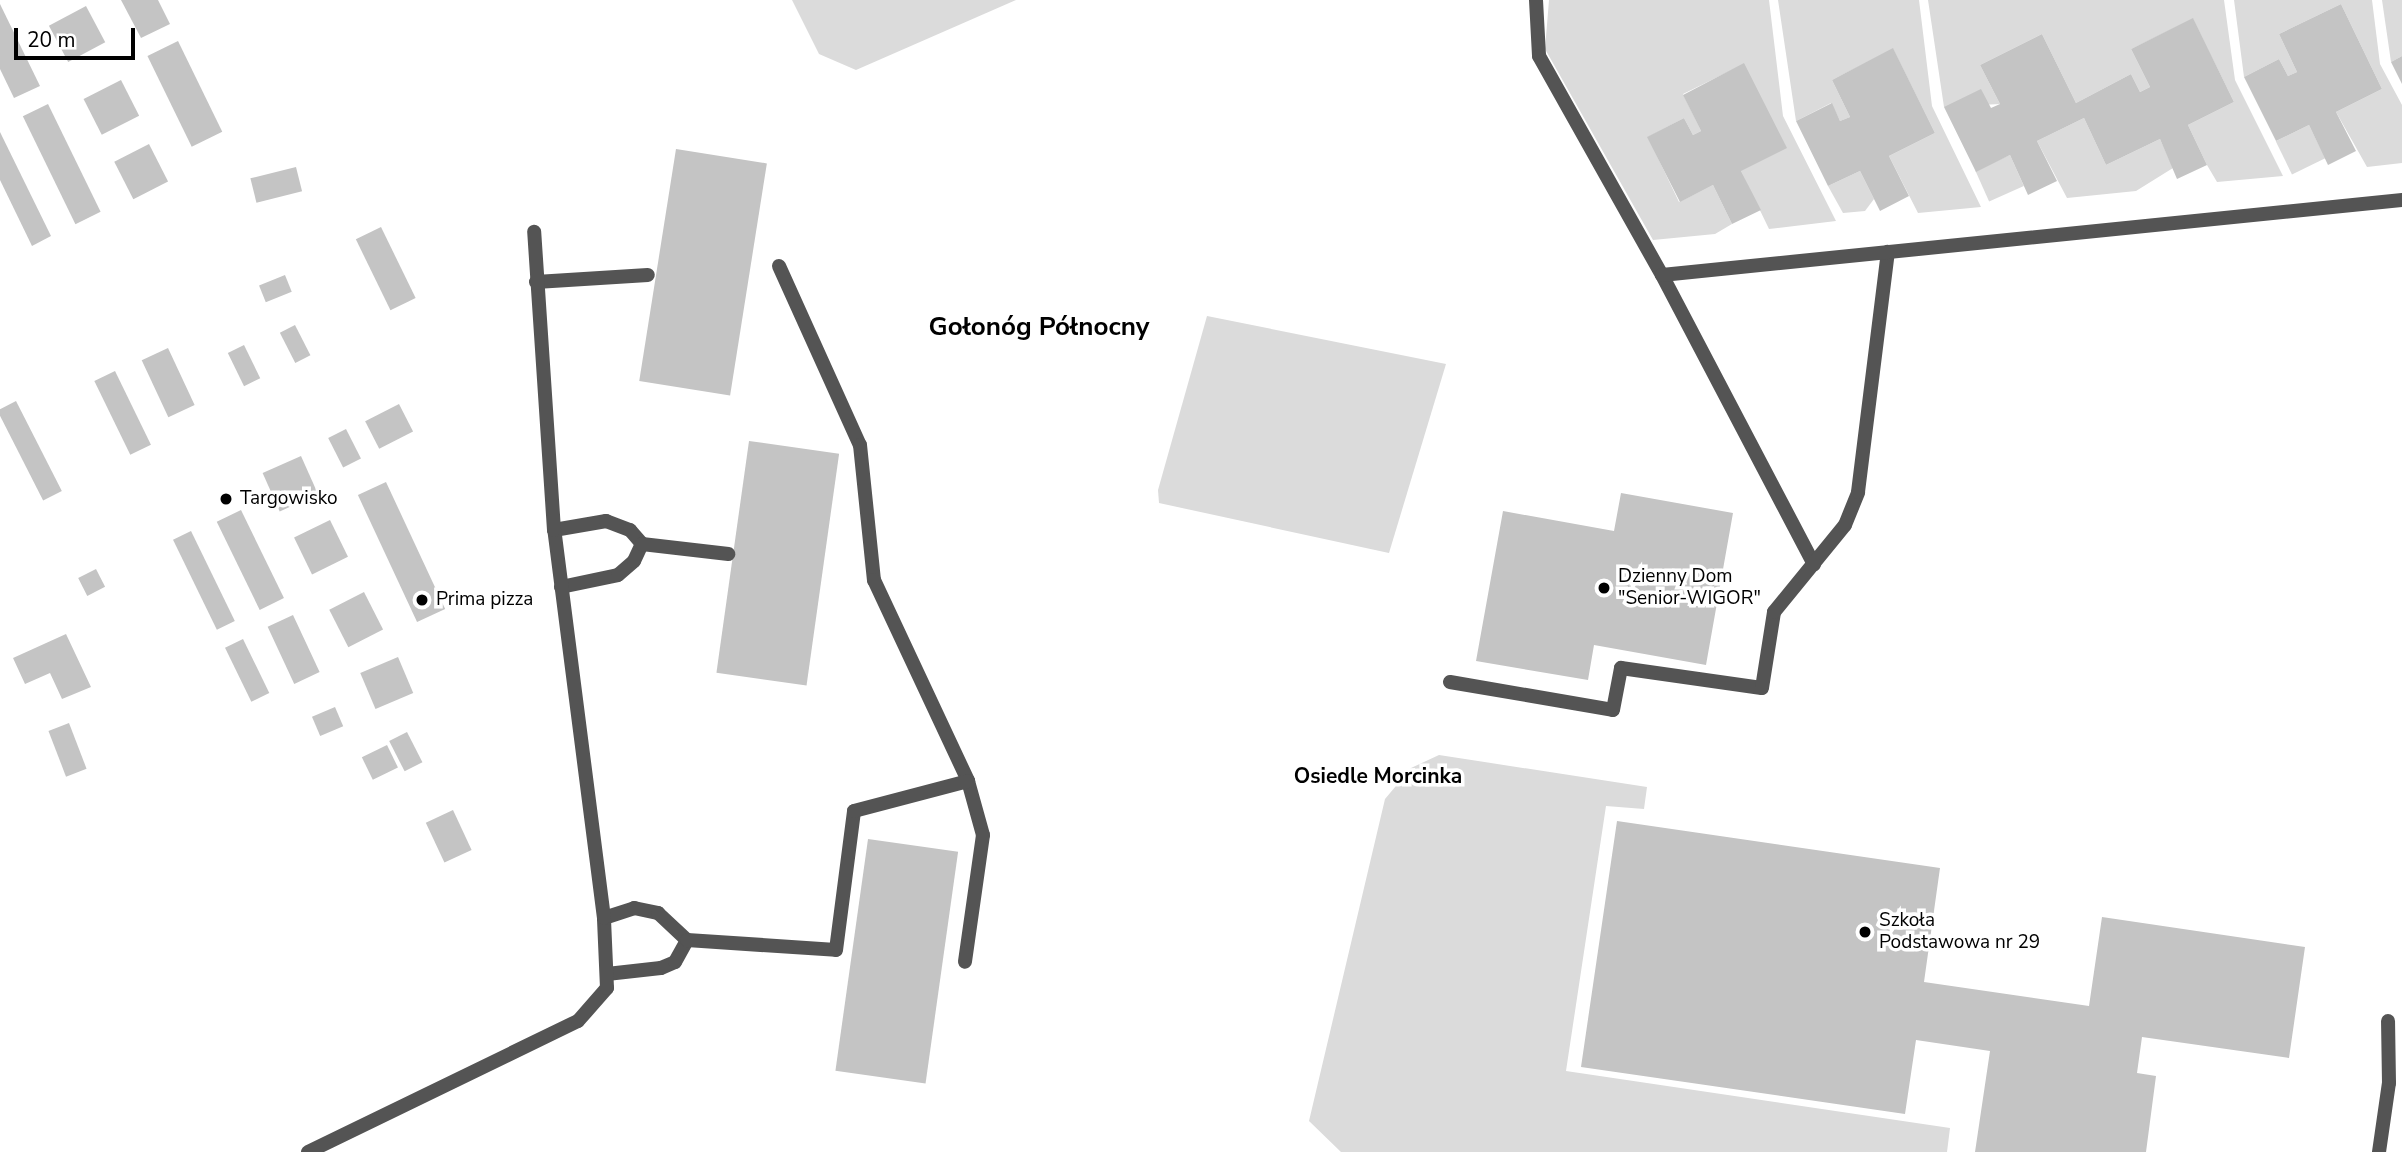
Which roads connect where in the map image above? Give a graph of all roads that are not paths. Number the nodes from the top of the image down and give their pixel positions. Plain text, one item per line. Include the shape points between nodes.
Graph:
1 (1536, 0) edge
2 (2402, 200) edge
3 (534, 232) dead end
4 (1888, 252) junction
5 (779, 267) dead end
6 (648, 275) dead end
7 (1662, 275) junction
8 (536, 282) junction
9 (554, 530) junction
10 (642, 544) junction
11 (728, 554) dead end
12 (1814, 565) junction
13 (561, 587) junction
14 (1450, 682) dead end
15 (968, 781) junction
16 (604, 918) junction
17 (687, 940) junction
18 (965, 962) dead end
19 (607, 975) junction
20 (2388, 1021) dead end
21 (307, 1152) edge
22 (2379, 1152) edge

1 - 7 street via 1539,56
2 - 4 street
3 - 8 street
4 - 7 street
4 - 12 street via 1858,492 1845,525
5 - 15 street via 860,444 874,580
6 - 8 street
7 - 12 street
8 - 9 street
9 - 10 street via 606,522 630,530
9 - 13 street
10 - 11 street
10 - 13 street via 634,561 618,575
12 - 14 street via 1774,612 1762,688 1621,668 1613,710
13 - 16 street
15 - 17 street via 854,811 836,950
15 - 18 street via 983,835
16 - 17 street via 634,908 658,913
16 - 19 street
17 - 19 street via 668,965
19 - 21 street via 607,988 598,1004 578,1021
20 - 22 street via 2389,1083

